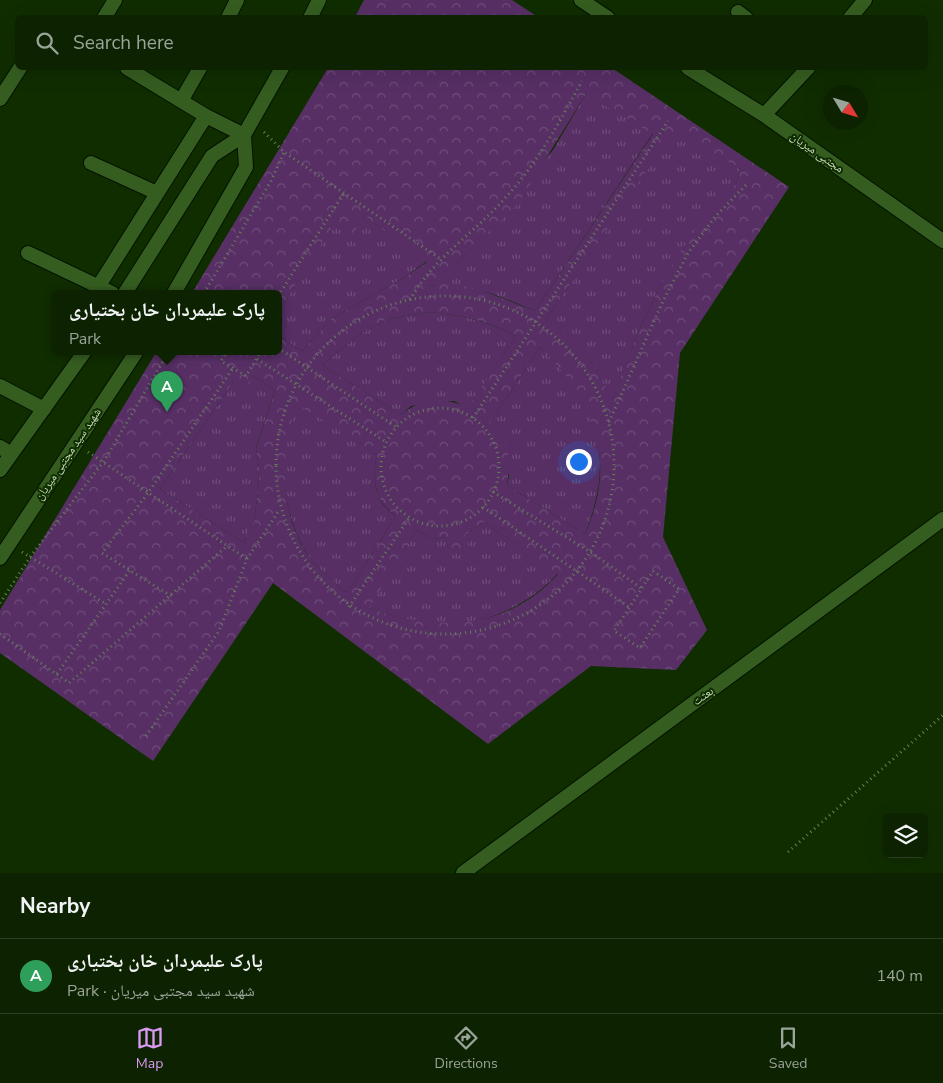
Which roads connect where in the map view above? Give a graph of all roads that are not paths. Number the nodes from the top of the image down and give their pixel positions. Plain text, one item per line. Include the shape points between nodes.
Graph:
1 (115, 0) edge
2 (237, 0) edge
3 (319, 0) edge
4 (580, 0) edge
5 (864, 0) edge
6 (106, 15) edge
7 (230, 15) edge
8 (312, 15) edge
9 (603, 15) edge
10 (852, 15) edge
11 (19, 70) edge
12 (129, 70) edge
13 (199, 70) edge
14 (281, 70) edge
15 (691, 70) edge
16 (806, 70) edge
17 (0, 100) edge
18 (181, 101) junction
19 (764, 115) junction
20 (206, 116) junction
21 (244, 135) junction
22 (91, 163) dead end
23 (157, 193) junction
24 (943, 241) edge
25 (28, 253) dead end
26 (98, 287) junction
27 (105, 290) edge
28 (127, 290) edge
29 (176, 290) edge
30 (82, 355) edge
31 (134, 355) edge
32 (0, 386) edge
33 (44, 409) junction
34 (6, 451) edge
35 (0, 470) edge
36 (943, 519) edge
37 (0, 558) edge
38 (463, 873) edge

1 - 6 street
2 - 7 street
3 - 8 street
4 - 9 street
5 - 10 street
11 - 17 street
12 - 18 street
13 - 18 street
14 - 21 street
15 - 19 street, مجتبی میریان
16 - 19 street
18 - 20 street
19 - 24 street, مجتبی میریان
20 - 21 street
20 - 23 street
21 - 28 street via 212,156
21 - 29 street via 246,167
22 - 23 street
23 - 26 street
25 - 26 street
26 - 27 street
30 - 33 street
31 - 37 street, شهید سید مجتبی میریان
32 - 33 street
33 - 34 street
34 - 35 street
36 - 38 street, بعثت

